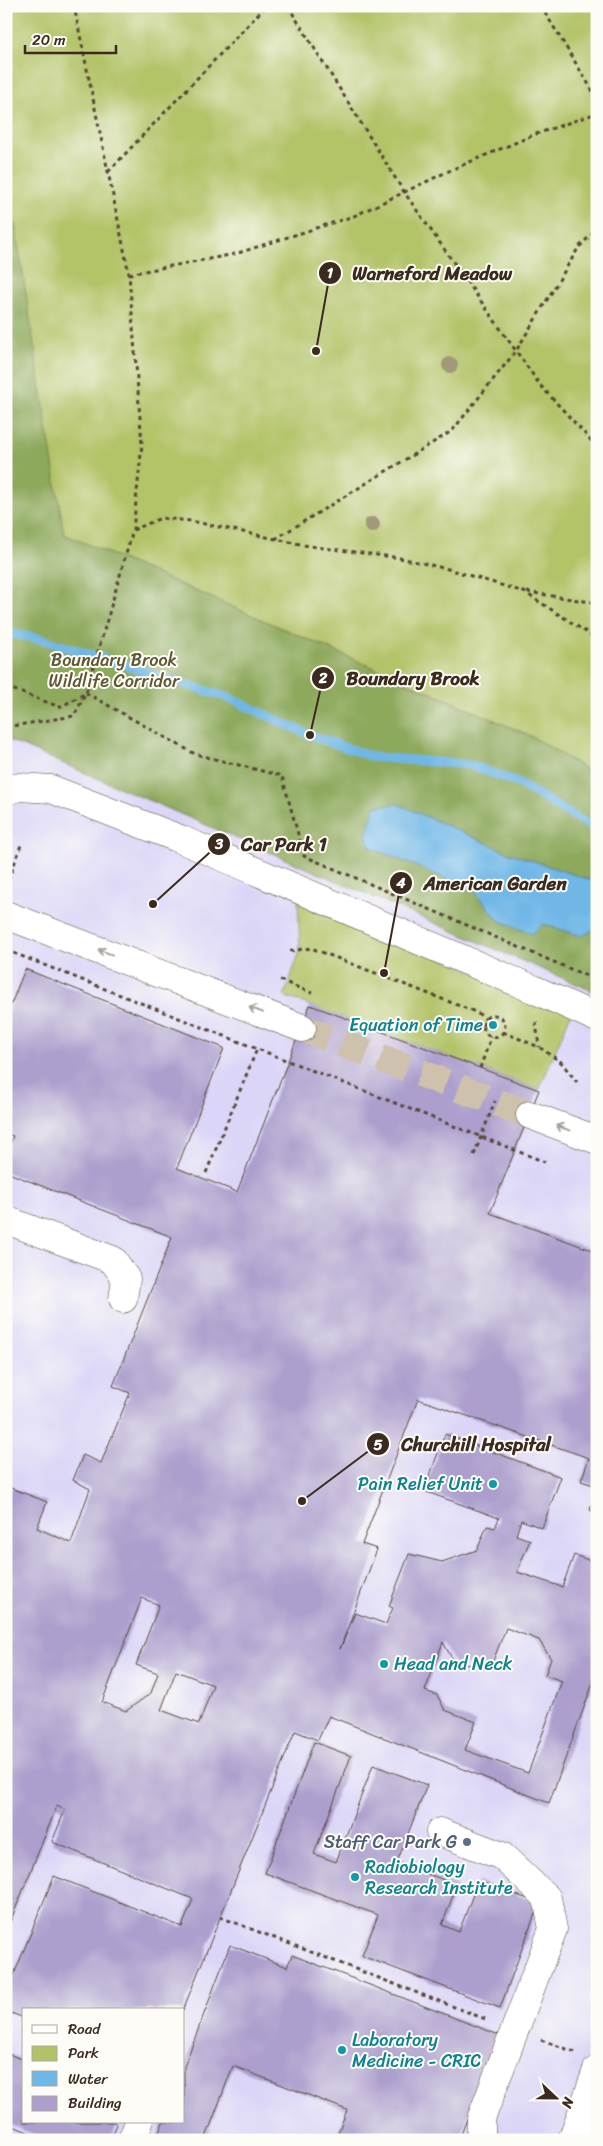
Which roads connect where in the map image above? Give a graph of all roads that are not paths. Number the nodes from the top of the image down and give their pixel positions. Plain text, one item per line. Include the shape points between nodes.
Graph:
1 (6, 791) edge
2 (6, 914) edge
3 (597, 1018) edge
4 (302, 1028) tunnel mouth
5 (530, 1115) tunnel mouth
6 (597, 1140) edge
7 (6, 1220) edge
8 (123, 1299) dead end
9 (440, 1832) dead end
10 (588, 2062) edge
11 (138, 2124) edge
12 (132, 2140) edge
13 (480, 2140) edge
14 (572, 2140) edge

1 - 3 street via 19,787 51,789 189,843
4 -> 2 street
6 -> 5 street
7 - 8 street via 113,1260 126,1279
9 - 13 street via 502,1856 547,1898 553,1929 481,2118
10 - 14 street
11 - 12 street

